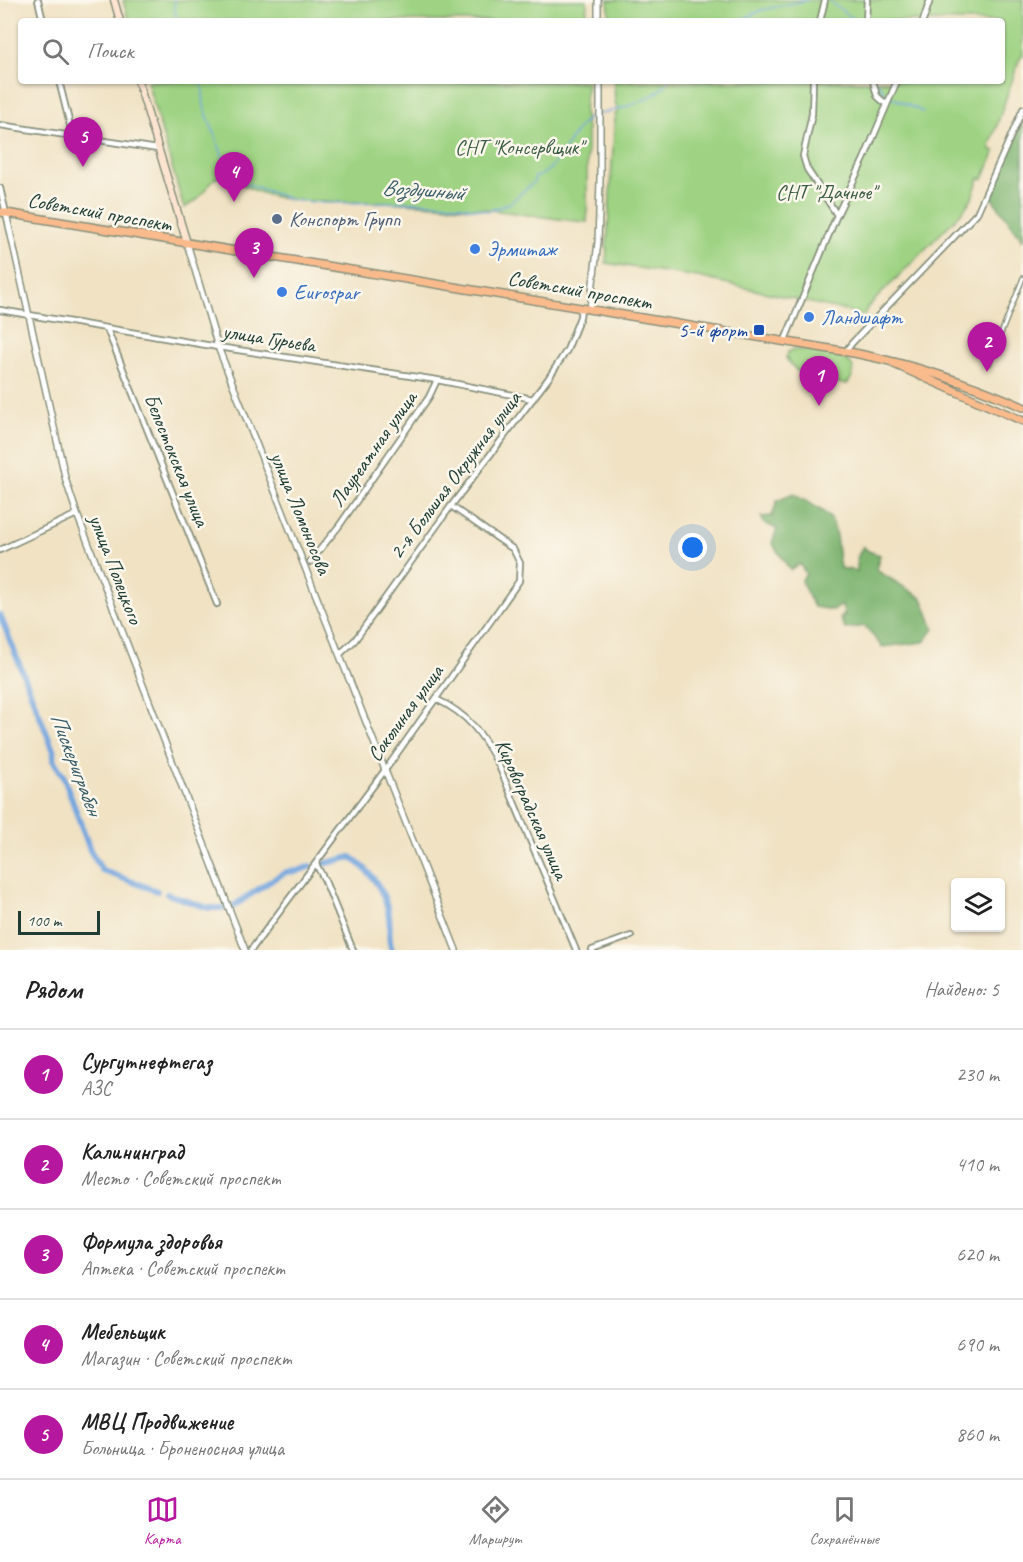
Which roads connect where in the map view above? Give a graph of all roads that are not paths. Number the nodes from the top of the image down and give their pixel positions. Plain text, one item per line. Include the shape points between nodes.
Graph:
1 (38, 0) edge
2 (114, 0) edge
3 (598, 0) edge
4 (825, 0) edge
5 (867, 0) edge
6 (930, 0) edge
7 (42, 18) edge
8 (119, 18) edge
9 (598, 18) edge
10 (821, 18) edge
11 (866, 18) edge
12 (924, 18) edge
13 (59, 84) edge
14 (139, 84) edge
15 (600, 84) edge
16 (813, 84) edge
17 (874, 84) edge
18 (896, 84) edge
19 (886, 104) junction
20 (1023, 109) edge
21 (0, 125) edge
22 (73, 137) junction
23 (158, 149) junction
24 (0, 188) edge
25 (3, 213) edge
26 (837, 215) junction
27 (187, 243) junction
28 (1023, 278) edge
29 (581, 307) junction
30 (590, 308) junction
31 (0, 310) edge
32 (30, 315) junction
33 (107, 328) junction
34 (785, 340) junction
35 (218, 347) junction
36 (846, 351) junction
37 (869, 356) junction
38 (989, 364) dead end
39 (437, 380) junction
40 (533, 399) junction
41 (1023, 407) edge
42 (1023, 421) edge
43 (451, 506) junction
44 (77, 514) junction
45 (0, 550) edge
46 (310, 562) dead end
47 (217, 604) dead end
48 (340, 654) junction
49 (436, 699) junction
50 (385, 770) junction
51 (316, 864) junction
52 (631, 936) dead end
53 (245, 950) edge
54 (251, 950) edge
55 (353, 950) edge
56 (456, 950) edge
57 (576, 950) edge
58 (592, 950) edge

1 - 7 street
2 - 8 main road
3 - 9 street
4 - 10 street
5 - 11 street
6 - 12 street
13 - 22 street
14 - 23 main road, улица Ломоносова
15 - 30 street via 598,242
16 - 26 street via 812,114 803,156 807,169
17 - 19 street via 876,96
18 - 19 street
19 - 26 street
20 - 36 street via 977,213
21 - 22 street
22 - 23 street
23 - 27 main road, улица Ломоносова
24 - 25 street, улица Полецкого
25 - 27 main road, Советский проспект
25 - 32 street, улица Полецкого
26 - 34 street
27 - 29 main road, Советский проспект
27 - 35 street, улица Ломоносова
28 - 38 street
29 - 30 main road, Советский проспект
29 - 40 street, 2-я Большая Окружная улица via 567,350
30 - 34 main road, Советский проспект
31 - 32 street, улица Гурьева
32 - 33 street, улица Гурьева
32 - 44 street, улица Полецкого via 66,481
33 - 35 street, улица Гурьева
33 - 47 street, Белостокская улица
34 - 36 main road, Советский проспект
35 - 39 street, улица Гурьева
35 - 48 street, улица Ломоносова
36 - 37 main road, Советский проспект
37 - 41 main road, Советский проспект via 921,368
37 - 42 main road, Советский проспект
39 - 40 street, улица Гурьева
39 - 46 street, Лауреатная улица via 339,526
40 - 43 street, 2-я Большая Окружная улица
43 - 48 street, 2-я Большая Окружная улица via 355,640
43 - 49 street, Соколиная улица via 513,549 520,572 519,581
44 - 45 street
44 - 53 street, улица Полецкого
48 - 50 street, улица Ломоносова
49 - 50 street, Соколиная улица
49 - 57 street, Кировоградская улица via 468,718 487,743
50 - 51 street, Соколиная улица
50 - 56 street, улица Ломоносова
51 - 54 street, Соколиная улица
51 - 55 street
52 - 58 street

